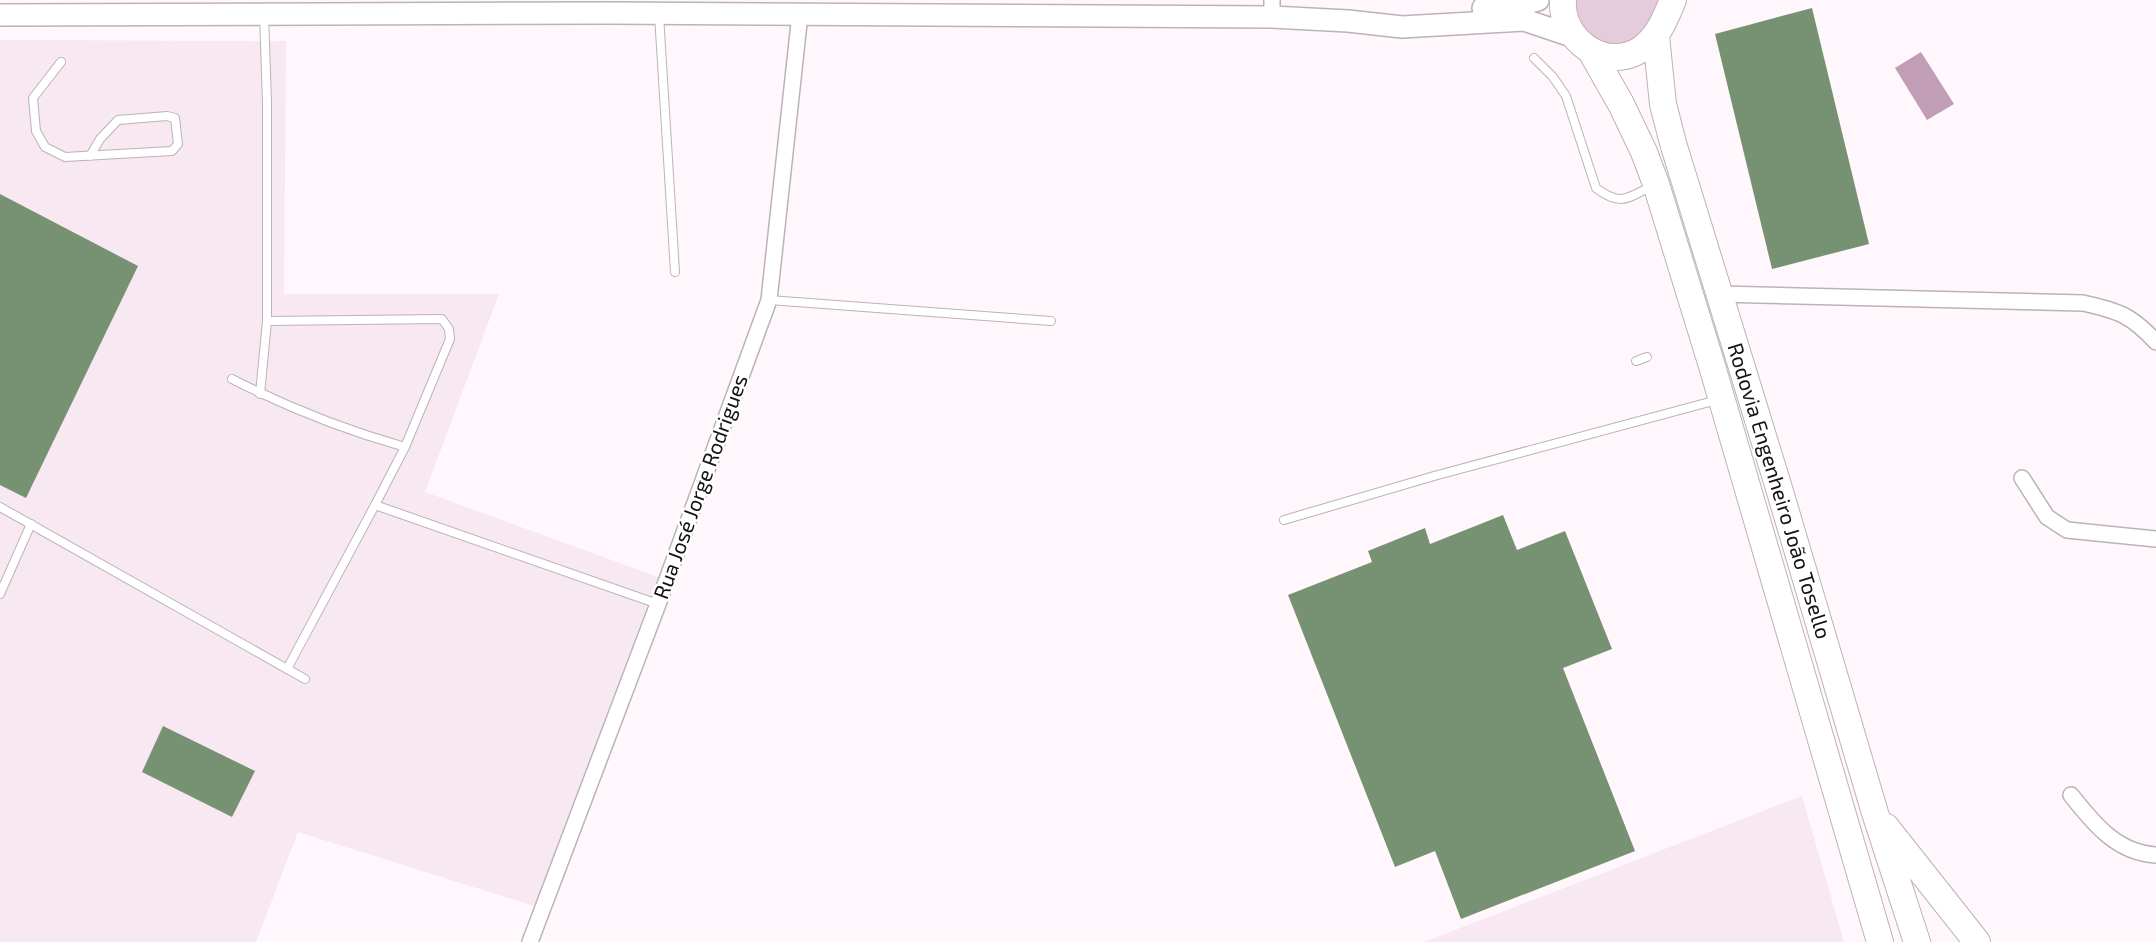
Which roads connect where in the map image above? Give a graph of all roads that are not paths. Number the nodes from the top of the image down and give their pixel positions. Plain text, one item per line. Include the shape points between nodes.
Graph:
1 (1538, 0) edge
2 (1563, 0) edge
3 (1689, 0) edge
4 (1272, 8) edge
5 (659, 13) junction
6 (264, 14) junction
7 (800, 14) junction
8 (0, 15) edge
9 (1665, 19) edge
10 (1348, 21) junction
11 (1572, 36) junction
12 (1592, 53) junction
13 (1534, 58) dead end
14 (61, 62) dead end
15 (90, 156) junction
16 (1656, 184) junction
17 (675, 272) dead end
18 (1719, 294) junction
19 (769, 300) junction
20 (267, 321) junction
21 (1051, 321) dead end
22 (2156, 342) edge
23 (1647, 357) dead end
24 (1636, 361) dead end
25 (232, 379) dead end
26 (260, 394) junction
27 (1722, 399) junction
28 (405, 447) junction
29 (2022, 478) dead end
30 (375, 505) junction
31 (0, 507) edge
32 (1284, 520) dead end
33 (31, 524) junction
34 (2156, 539) edge
35 (0, 594) edge
36 (658, 604) junction
37 (287, 669) junction
38 (305, 679) dead end
39 (2071, 795) dead end
40 (1875, 813) junction
41 (2156, 855) edge
42 (530, 942) edge
43 (1880, 942) edge
44 (1917, 942) edge
45 (1977, 942) edge

1 - 10 main road
2 - 11 highway
3 - 9 highway
4 - 7 main road
4 - 10 main road
5 - 6 main road
5 - 7 main road
5 - 17 lane
6 - 8 main road
6 - 20 lane
7 - 19 street, Rua José Jorge Rodrigues
9 - 12 highway via 1639,50 1624,56
9 - 18 highway, Rodovia Engenheiro João Tosello via 1663,104
10 - 11 main road via 1402,27 1524,20
11 - 12 highway
12 - 16 highway, Rodovia Engenheiro João Tosello via 1644,152
13 - 16 lane via 1566,96 1596,188 1609,198 1623,200
14 - 15 lane via 33,98 36,131 45,147 65,157
15 - 15 lane via 172,151 178,144 175,118 118,120
16 - 27 highway, Rodovia Engenheiro João Tosello
18 - 22 street via 2083,303 2112,309 2139,323
18 - 40 highway, Rodovia Engenheiro João Tosello
19 - 21 lane
19 - 36 street, Rua José Jorge Rodrigues
20 - 26 lane
20 - 28 lane via 442,319 449,328 450,339
23 - 24 lane
25 - 26 lane
26 - 28 lane
27 - 32 lane
27 - 43 highway, Rodovia Engenheiro João Tosello
28 - 30 lane
29 - 34 street via 2047,518 2067,530
30 - 36 lane
30 - 37 lane
31 - 33 lane
33 - 35 lane
33 - 37 lane
36 - 42 street, Rua José Jorge Rodrigues
37 - 38 lane
39 - 41 street via 2092,823 2116,842
40 - 44 highway, Rodovia Engenheiro João Tosello
40 - 45 highway

